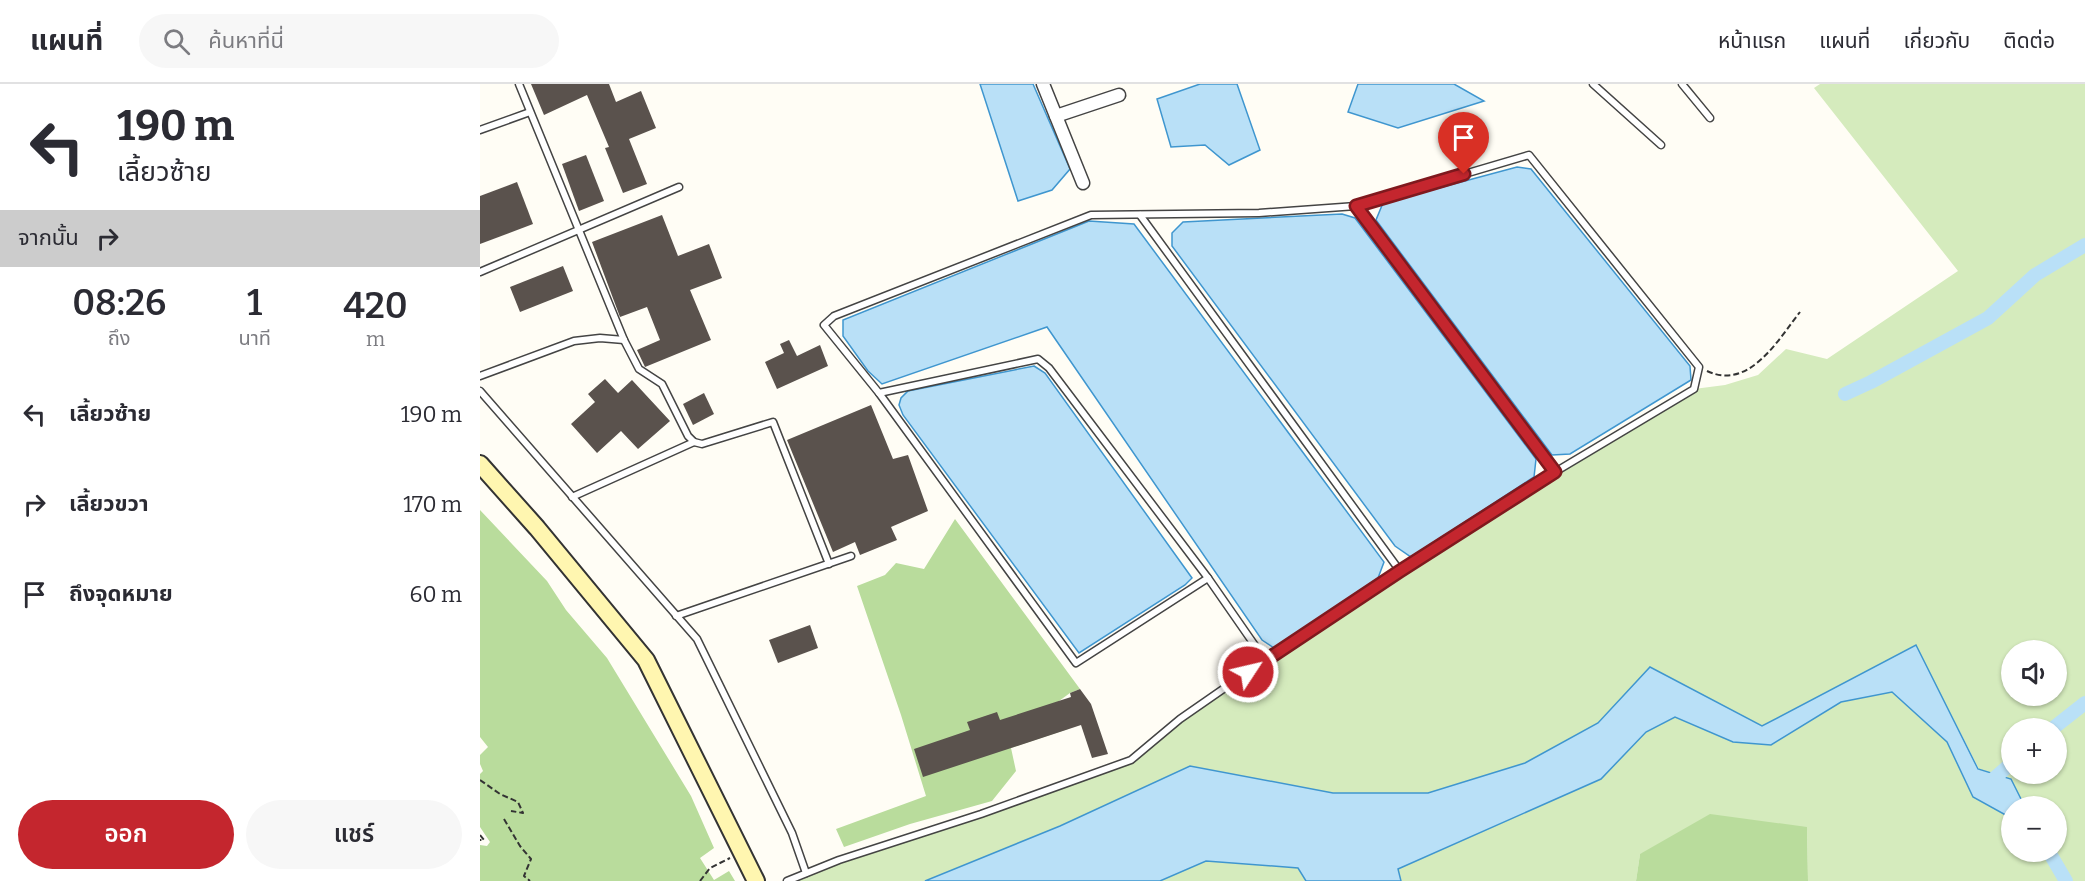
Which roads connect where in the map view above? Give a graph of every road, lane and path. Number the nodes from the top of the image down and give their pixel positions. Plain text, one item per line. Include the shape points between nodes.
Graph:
1 (519, 84) edge
2 (1043, 84) edge
3 (1593, 84) edge
4 (1682, 84) edge
5 (1119, 95) dead end
6 (530, 112) junction
7 (1056, 116) junction
8 (1710, 118) dead end
9 (480, 130) edge
10 (1661, 145) dead end
11 (1083, 183) dead end
12 (679, 187) dead end
13 (1356, 206) junction
14 (1140, 215) junction
15 (579, 231) junction
16 (480, 272) edge
17 (1800, 312) dead end
18 (624, 340) junction
19 (1699, 367) junction
20 (480, 376) edge
21 (480, 392) edge
22 (879, 393) junction
23 (694, 442) junction
24 (480, 464) edge
25 (1555, 472) junction
26 (572, 497) junction
27 (851, 556) dead end
28 (829, 564) junction
29 (1400, 571) junction
30 (1208, 578) junction
31 (676, 616) junction
32 (1265, 660) junction
33 (480, 780) edge
34 (511, 811) dead end
35 (504, 819) dead end
36 (722, 863) dead end
37 (806, 873) junction
38 (530, 881) edge
39 (700, 881) edge
40 (756, 881) edge
41 (787, 881) edge

1 - 6 lane
2 - 7 street
3 - 10 lane
4 - 8 lane
5 - 7 street
6 - 9 lane
6 - 15 lane
7 - 11 street
12 - 15 lane
13 - 14 lane
13 - 19 lane via 1529,155
13 - 25 lane
14 - 22 lane via 1091,215 834,316 825,325
14 - 29 lane
15 - 16 lane
15 - 18 lane
17 - 19 path via 1757,365 1735,375 1715,375
18 - 20 lane via 574,341
18 - 23 lane via 639,369 662,384
19 - 25 lane via 1694,389
21 - 26 lane
22 - 30 lane via 1038,359 1049,368
22 - 30 lane via 1076,663
23 - 26 lane
23 - 28 lane via 702,444 772,422
24 - 40 street via 646,660
25 - 29 lane
26 - 31 lane
27 - 28 lane
28 - 31 lane
29 - 32 lane
30 - 32 lane
31 - 37 lane via 697,639 792,833
32 - 37 lane via 1180,719 1131,760
33 - 34 path via 518,802 523,813
35 - 38 path via 531,859 524,876
36 - 39 path via 710,868
37 - 41 lane

